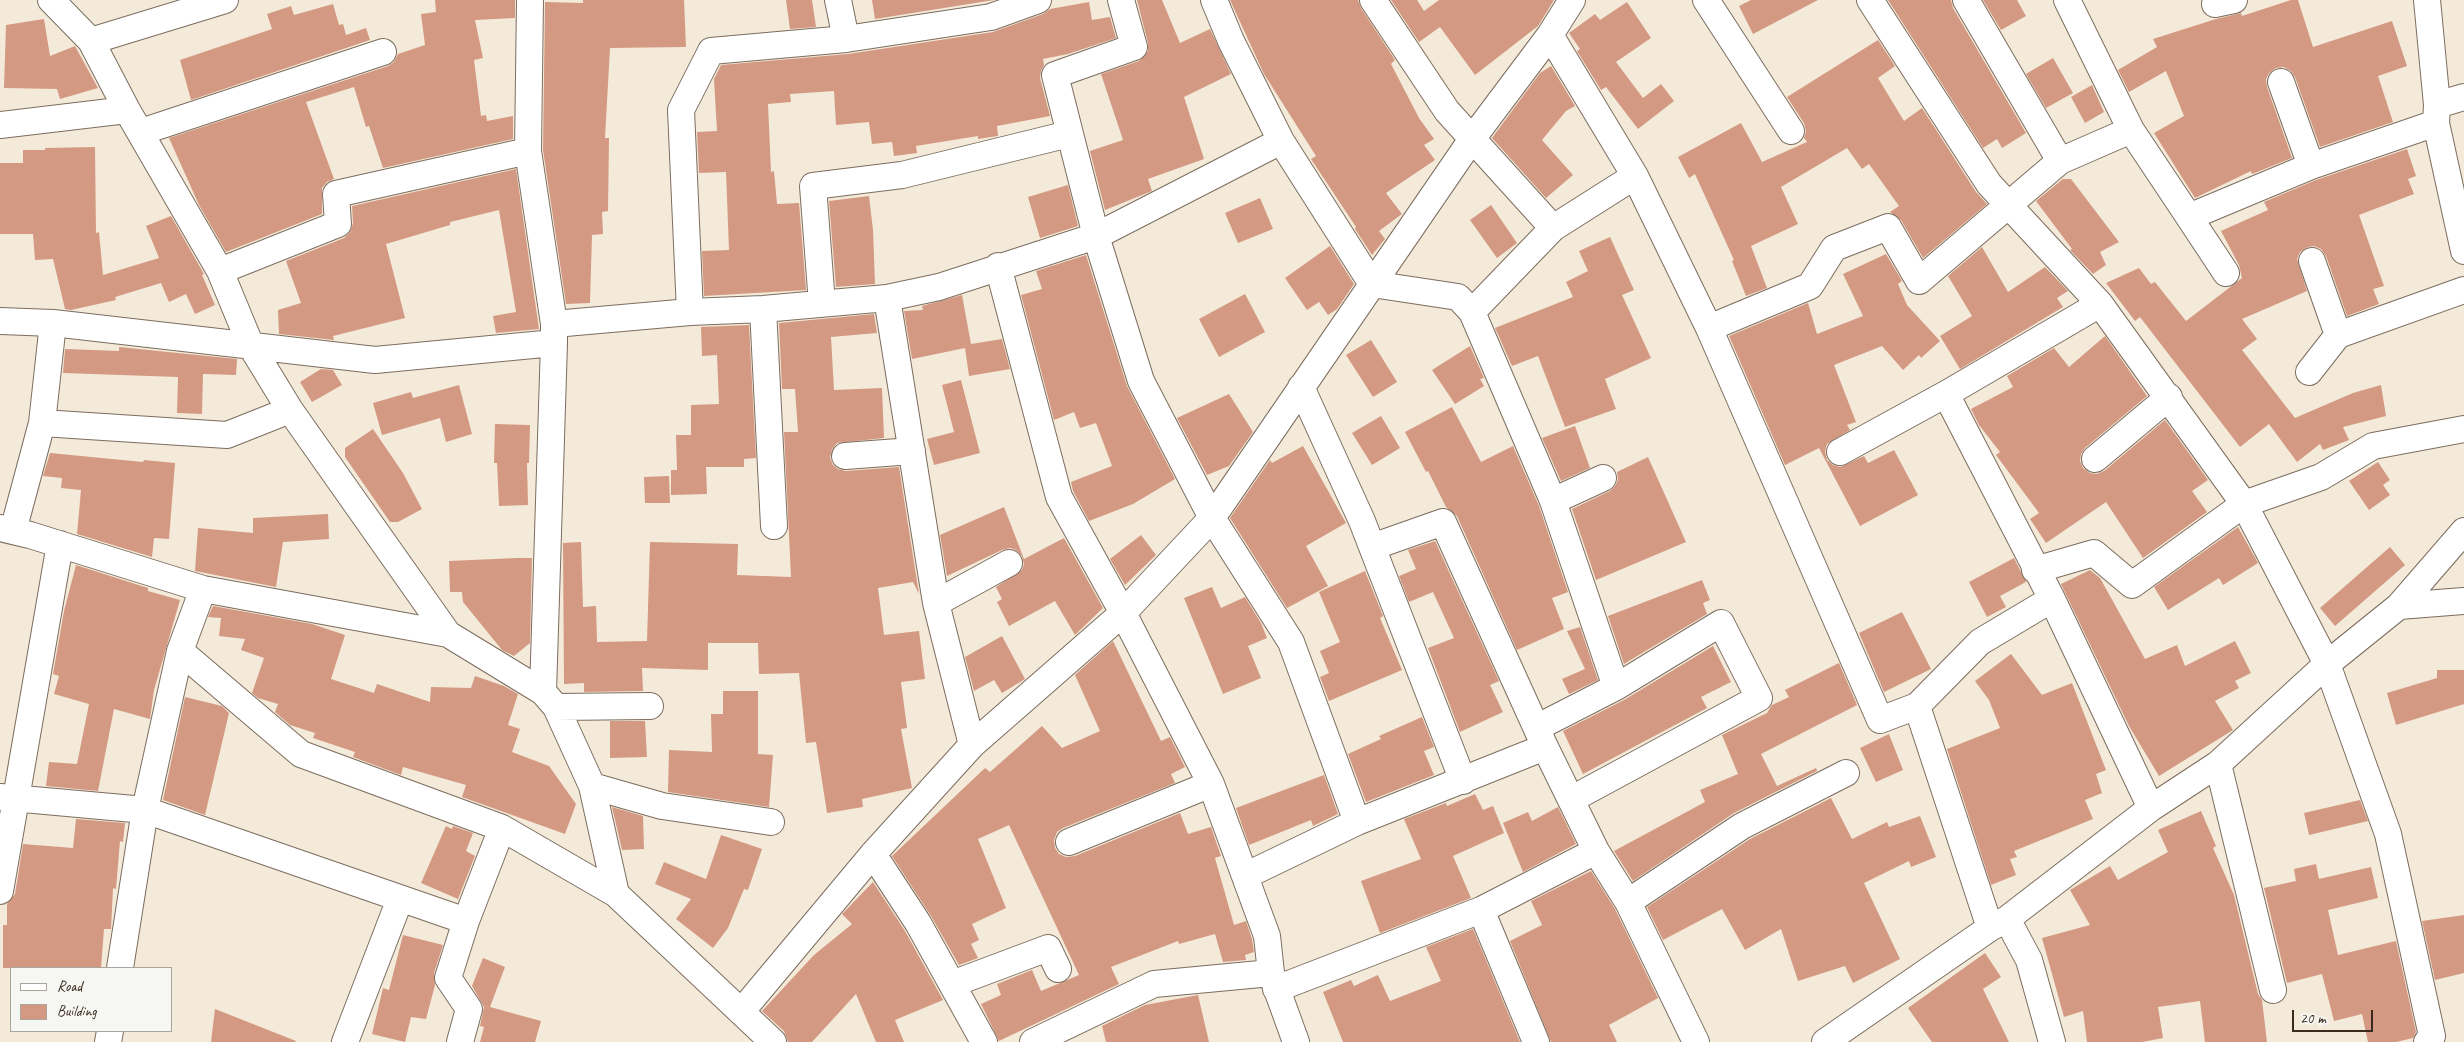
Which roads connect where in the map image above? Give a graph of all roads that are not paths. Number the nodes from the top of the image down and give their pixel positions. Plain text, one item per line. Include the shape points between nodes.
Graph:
1 (51, 0) edge
2 (225, 0) edge
3 (530, 0) edge
4 (838, 0) edge
5 (1038, 0) edge
6 (1121, 0) edge
7 (1214, 0) edge
8 (1372, 0) edge
9 (1572, 0) edge
10 (1706, 0) edge
11 (1870, 0) edge
12 (1966, 0) edge
13 (2067, 0) edge
14 (2427, 0) edge
15 (1550, 35) junction
16 (846, 39) junction
17 (91, 41) junction
18 (383, 52) dead end
19 (2281, 82) dead end
20 (2464, 96) edge
21 (127, 110) junction
22 (2436, 114) junction
23 (0, 126) edge
24 (2131, 130) junction
25 (1790, 131) dead end
26 (141, 132) junction
27 (1069, 134) junction
28 (1472, 139) junction
29 (1281, 141) junction
30 (528, 151) junction
31 (2060, 162) junction
32 (2311, 166) junction
33 (1635, 176) junction
34 (2010, 205) junction
35 (2189, 217) junction
36 (1553, 228) junction
37 (1096, 236) junction
38 (2464, 251) edge
39 (2312, 261) dead end
40 (998, 266) junction
41 (220, 271) junction
42 (2226, 274) dead end
43 (1372, 284) junction
44 (2464, 290) edge
45 (887, 298) junction
46 (822, 304) junction
47 (2100, 304) junction
48 (763, 309) junction
49 (690, 312) junction
50 (1472, 312) junction
51 (0, 321) edge
52 (53, 323) junction
53 (1709, 328) junction
54 (554, 334) junction
55 (2338, 335) junction
56 (251, 346) junction
57 (2309, 372) dead end
58 (1301, 387) junction
59 (1946, 394) junction
60 (2169, 397) junction
61 (290, 410) junction
62 (42, 423) junction
63 (2464, 429) edge
64 (912, 451) junction
65 (1840, 452) dead end
66 (845, 456) dead end
67 (2095, 459) dead end
68 (1603, 478) dead end
69 (1553, 501) junction
70 (2244, 504) junction
71 (1212, 518) junction
72 (774, 526) dead end
73 (7, 530) edge
74 (2464, 531) edge
75 (60, 544) junction
76 (1372, 548) junction
77 (1009, 563) dead end
78 (2035, 570) junction
79 (203, 589) junction
80 (2052, 599) junction
81 (2464, 601) edge
82 (936, 603) junction
83 (2398, 606) junction
84 (1123, 613) junction
85 (448, 634) junction
86 (180, 651) junction
87 (2327, 664) junction
88 (1616, 687) junction
89 (549, 700) junction
90 (650, 706) dead end
91 (1916, 706) junction
92 (1542, 737) junction
93 (972, 745) junction
94 (2218, 764) junction
95 (1846, 773) dead end
96 (1463, 781) junction
97 (1211, 784) junction
98 (592, 786) junction
99 (8, 796) edge
100 (1572, 799) junction
101 (2151, 808) junction
102 (145, 810) junction
103 (771, 822) dead end
104 (1357, 822) junction
105 (502, 828) junction
106 (1068, 842) dead end
107 (1596, 851) junction
108 (873, 854) junction
109 (1245, 876) junction
110 (1, 880) edge
111 (616, 894) junction
112 (400, 899) junction
113 (1628, 902) junction
114 (1481, 910) junction
115 (466, 921) junction
116 (1999, 924) junction
117 (120, 967) edge
118 (1058, 969) dead end
119 (1274, 981) junction
120 (952, 984) junction
121 (2273, 990) dead end
122 (741, 1012) junction
123 (771, 1041) edge
124 (345, 1042) edge
125 (460, 1042) edge
126 (984, 1042) edge
127 (1033, 1042) edge
128 (1296, 1042) edge
129 (1536, 1042) edge
130 (1696, 1042) edge
131 (1825, 1042) edge
132 (2052, 1042) edge
133 (2427, 1042) edge

1 - 17 street
2 - 17 street
3 - 30 street
4 - 16 street
5 - 16 street via 991,16
6 - 27 street via 1134,47 1055,76
7 - 29 street
8 - 28 street via 1447,112
9 - 15 street
10 - 25 street
11 - 34 street via 1989,184
12 - 31 street
13 - 24 street
14 - 22 street
15 - 28 street
15 - 33 street
16 - 49 street via 711,51 681,110
17 - 21 street
18 - 26 street
19 - 32 street
20 - 22 street
21 - 23 street
21 - 26 street
22 - 32 street
22 - 38 street
24 - 31 street
24 - 35 street
26 - 41 street
27 - 37 street
27 - 46 street via 902,175 813,186
28 - 36 street
28 - 43 street
29 - 37 street
29 - 43 street
30 - 41 street via 336,194 338,224
30 - 54 street
31 - 34 street
32 - 35 street
33 - 36 street
33 - 53 street
34 - 47 street
34 - 53 street via 1919,281 1888,226 1834,248 1810,286
35 - 42 street
36 - 50 street
37 - 40 street
37 - 71 street via 1141,381
39 - 55 street
40 - 45 street via 940,287
40 - 84 street via 1059,497
41 - 56 street
43 - 50 street via 1458,297
43 - 58 street
44 - 55 street
45 - 46 street
45 - 64 street
46 - 48 street
47 - 59 street
47 - 60 street
48 - 49 street
48 - 72 street
49 - 54 street
50 - 69 street
51 - 52 street
52 - 56 street
52 - 62 street
53 - 91 street via 1880,720
54 - 56 street via 375,360
54 - 89 street
55 - 57 street
56 - 61 street
58 - 71 street
58 - 76 street
59 - 65 street
59 - 78 street
60 - 67 street
60 - 70 street
61 - 62 street via 227,435
61 - 85 street
62 - 73 street
63 - 70 street via 2373,446 2321,477
64 - 66 street
64 - 82 street
68 - 69 street
69 - 88 street
70 - 78 street via 2132,585 2094,553
70 - 87 street
71 - 84 street
71 - 104 street via 1291,642
73 - 75 street
74 - 83 street
75 - 79 street
75 - 99 street
76 - 92 street via 1443,522
76 - 96 street
77 - 82 street
78 - 80 street
79 - 85 street
79 - 86 street
80 - 91 street via 1980,642
80 - 101 street
81 - 83 street
82 - 93 street
83 - 87 street
84 - 93 street
84 - 97 street
85 - 89 street
86 - 102 street
86 - 105 street via 300,754
87 - 94 street
87 - 133 street via 2388,834 2432,1036
88 - 92 street
88 - 100 street via 1721,623 1758,698
89 - 90 street
89 - 98 street
91 - 116 street
92 - 96 street
92 - 100 street
93 - 108 street
94 - 101 street
94 - 121 street
95 - 113 street via 1742,826
96 - 104 street
97 - 106 street
97 - 109 street
98 - 103 street via 662,806
98 - 111 street
99 - 102 street
99 - 110 street
100 - 107 street
101 - 116 street
102 - 112 street
102 - 117 street
104 - 109 street
105 - 111 street
105 - 115 street
107 - 113 street
107 - 114 street
108 - 120 street via 918,923
108 - 122 street
109 - 119 street via 1267,936
111 - 122 street
112 - 115 street
112 - 124 street
113 - 130 street
114 - 119 street
114 - 129 street
115 - 125 street via 448,978 469,1009
116 - 131 street
116 - 132 street via 2029,960
118 - 120 street via 1048,948
119 - 127 street via 1154,984
119 - 128 street
120 - 126 street
122 - 123 street

